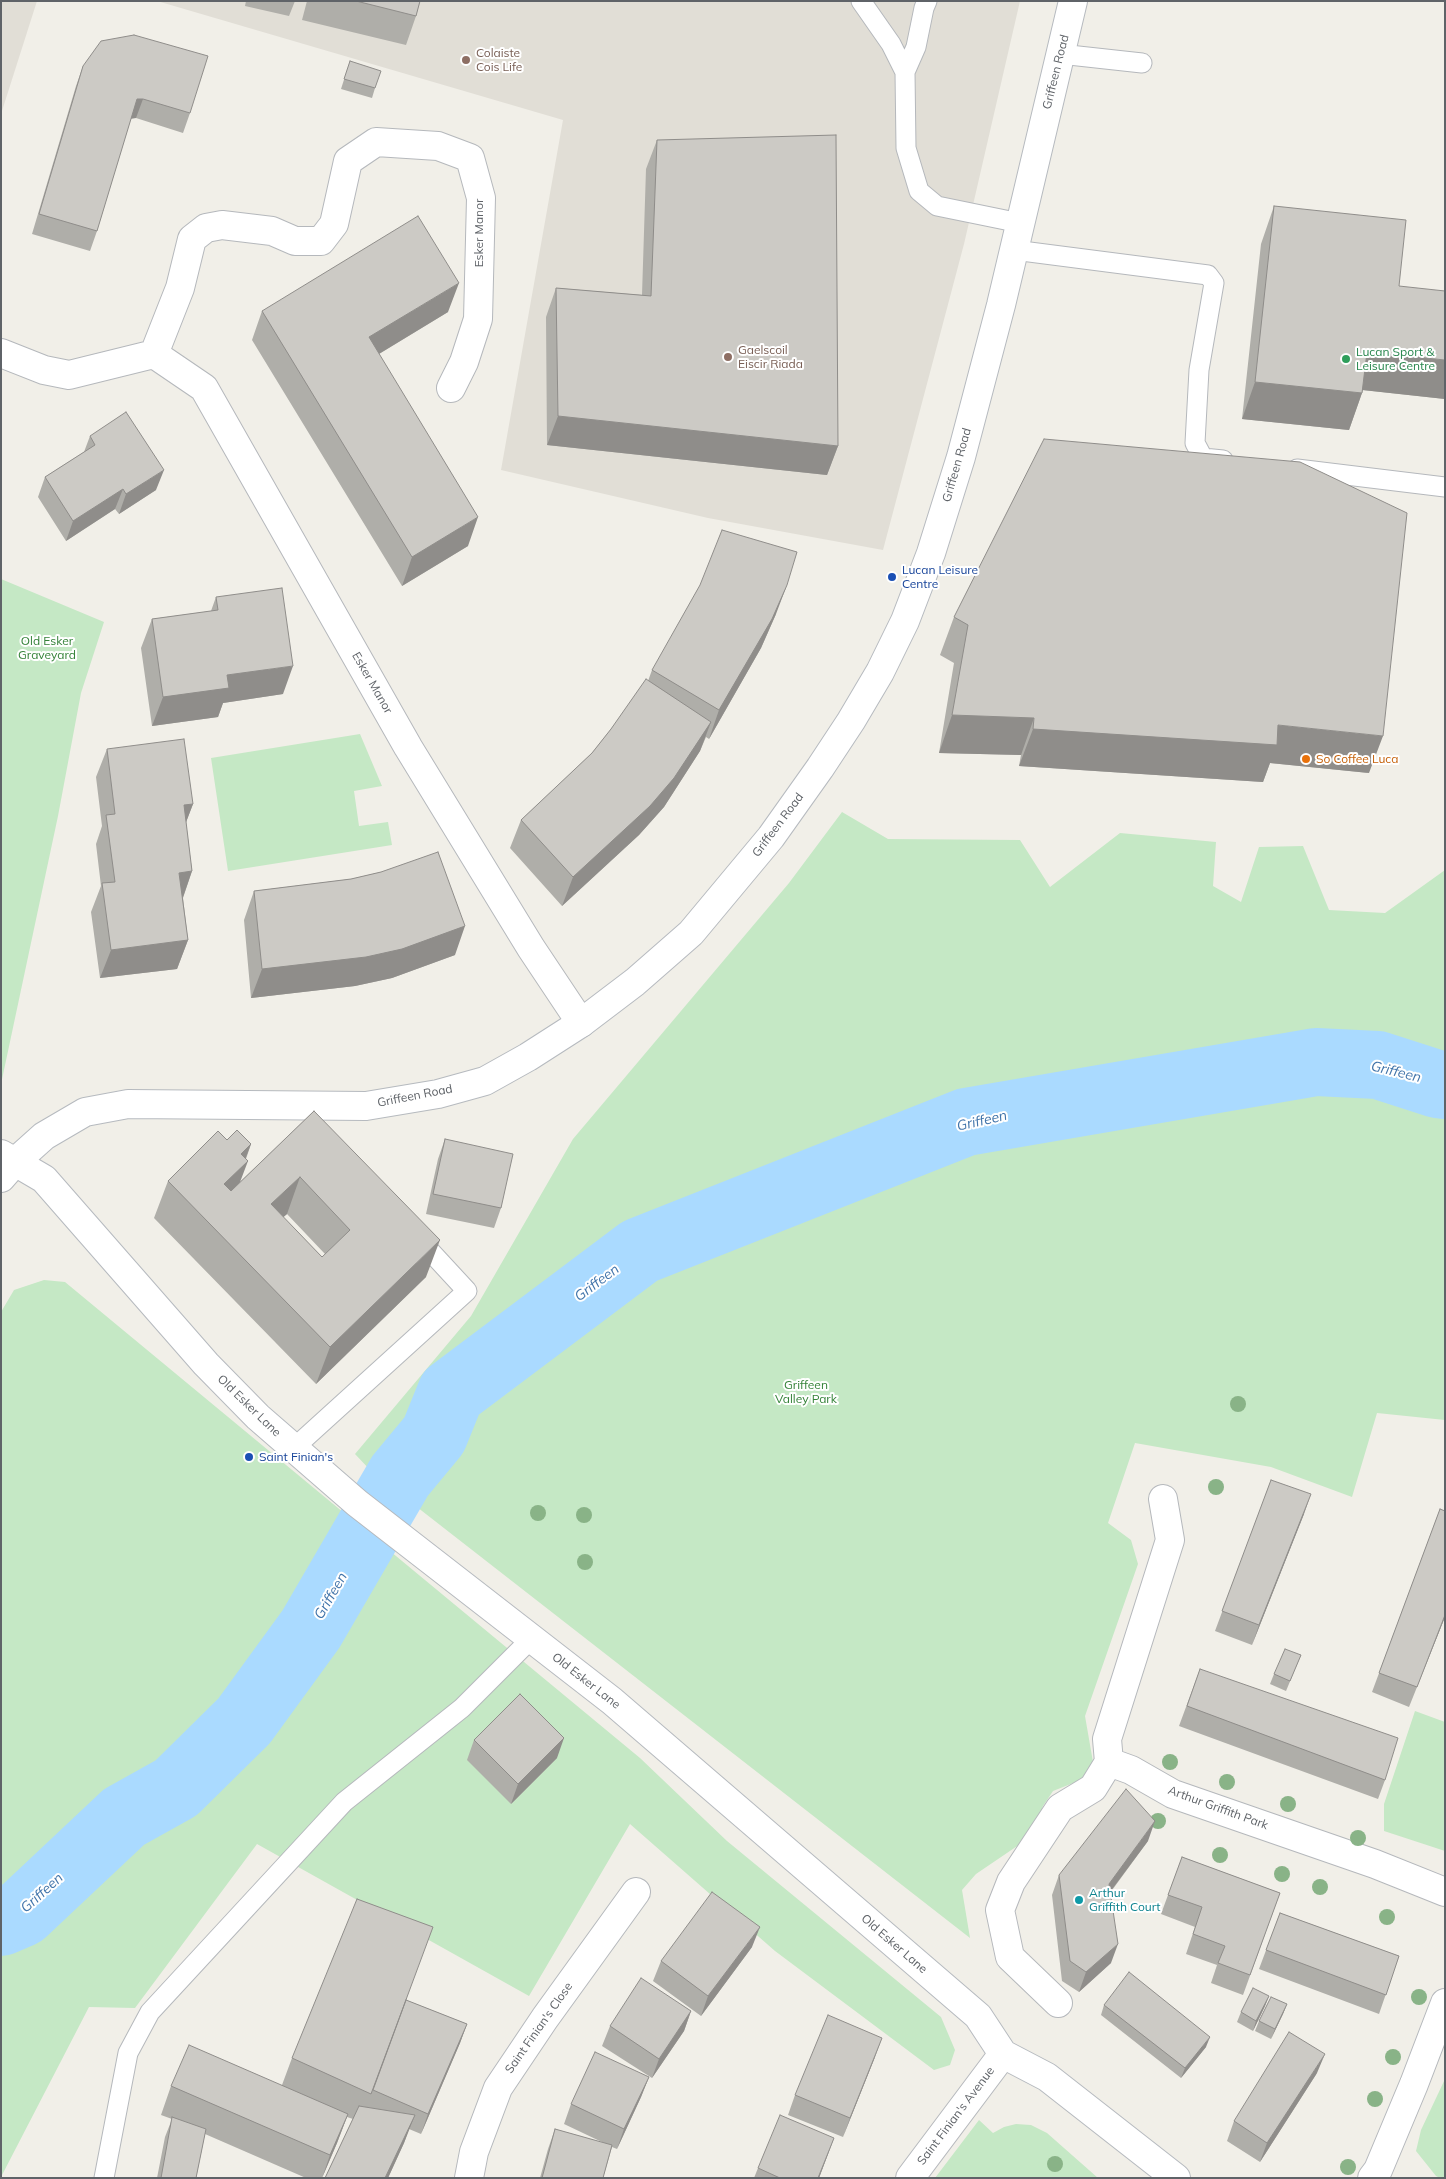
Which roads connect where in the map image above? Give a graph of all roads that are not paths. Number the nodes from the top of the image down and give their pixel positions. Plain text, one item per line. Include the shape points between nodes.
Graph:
1 (861, 1) edge
2 (927, 1) edge
3 (1073, 1) edge
4 (1060, 54) junction
5 (1142, 63) dead end
6 (905, 72) junction
7 (1020, 223) junction
8 (1014, 250) junction
9 (1, 353) edge
10 (154, 354) junction
11 (451, 388) dead end
12 (1242, 462) edge
13 (1280, 467) edge
14 (1445, 488) edge
15 (581, 1023) junction
16 (6, 1165) edge
17 (406, 1226) edge
18 (294, 1448) junction
19 (1164, 1499) dead end
20 (532, 1638) junction
21 (1109, 1762) junction
22 (636, 1892) dead end
23 (1445, 1892) edge
24 (1058, 2003) dead end
25 (1445, 2003) edge
26 (1003, 2054) junction
27 (1382, 2175) edge
28 (104, 2178) edge
29 (469, 2178) edge
30 (910, 2178) edge
31 (1176, 2178) edge

1 - 6 lane via 891,44
2 - 6 lane via 916,46
3 - 4 street, Griffeen Road
4 - 5 lane
4 - 7 street, Griffeen Road
6 - 7 lane via 906,148 919,191 938,206
7 - 8 street, Griffeen Road
8 - 12 lane via 1208,275 1214,283 1199,370 1195,443 1203,458
8 - 15 street, Griffeen Road via 961,457 934,544 905,621 880,672 851,721 771,838 691,933
9 - 10 street via 44,370 69,375
10 - 11 street, Esker Manor via 180,288 192,239 206,228 222,225 272,231 295,241 321,241 334,224 348,161 376,142 438,146 470,158 480,198 478,320
10 - 15 street, Esker Manor via 204,388 408,748
13 - 14 lane
15 - 16 street, Griffeen Road via 485,1081 438,1094 366,1106 128,1104 85,1112 44,1136
16 - 18 street, Old Esker Lane via 44,1179 206,1364
17 - 18 lane via 467,1291
18 - 20 street, Old Esker Lane via 357,1503
19 - 21 street via 1170,1540 1107,1739
20 - 26 street, Old Esker Lane via 612,1701 978,2016
20 - 28 lane via 462,1708 344,1802 150,2012 128,2053
21 - 23 street, Arthur Griffith Park via 1131,1770 1173,1794
21 - 24 street via 1093,1788 1060,1808 1011,1882 1000,1910 1010,1957
22 - 29 street, Saint Finian's Close via 498,2088 474,2152
25 - 27 street
26 - 30 street, Saint Finian's Avenue
26 - 31 street, Old Esker Lane via 1047,2077

